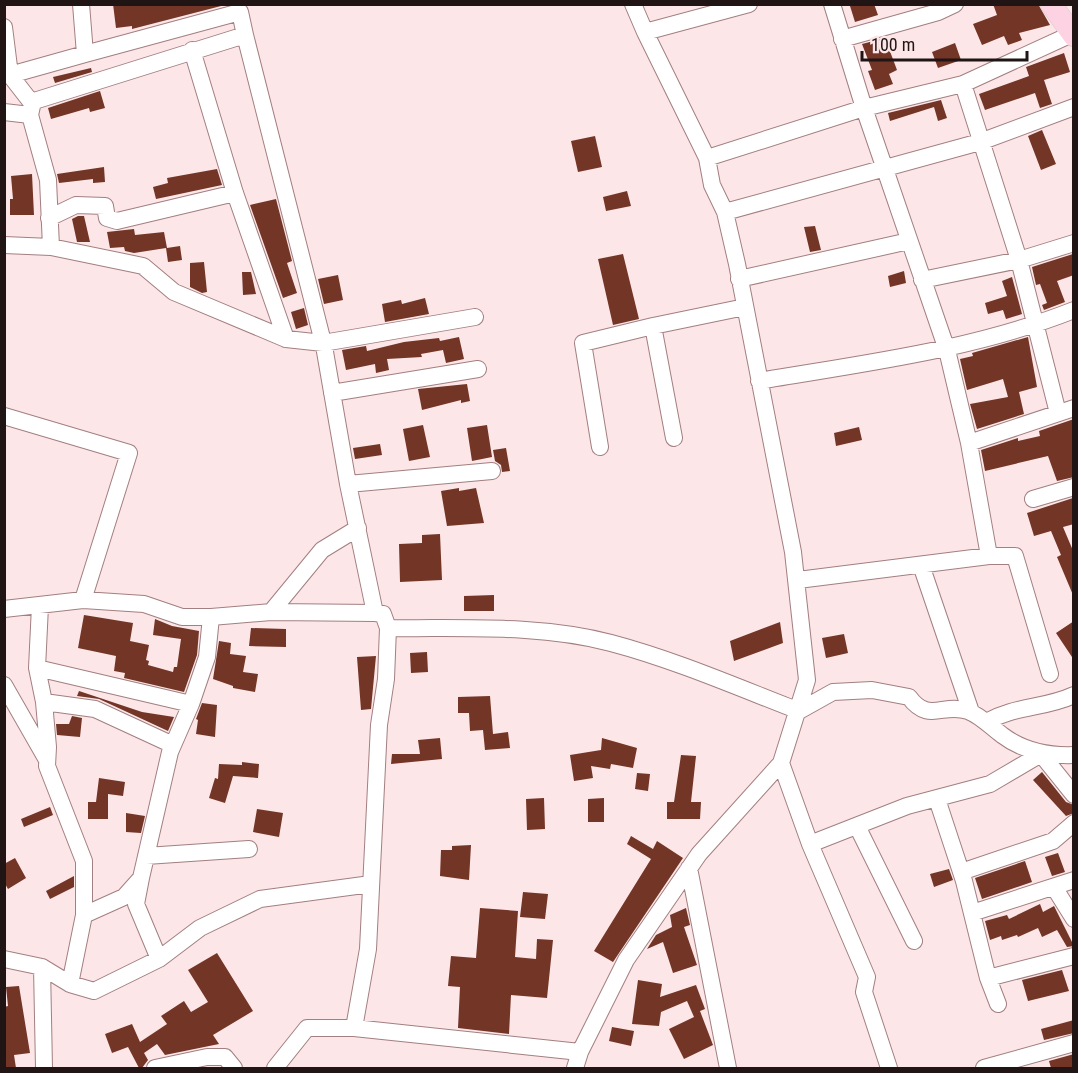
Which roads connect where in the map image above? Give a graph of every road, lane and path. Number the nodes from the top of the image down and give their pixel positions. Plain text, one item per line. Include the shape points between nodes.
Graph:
1 (81, 4) edge
2 (633, 4) edge
3 (749, 4) edge
4 (832, 4) edge
5 (955, 4) edge
6 (1051, 4) edge
7 (4, 27) edge
8 (645, 32) junction
9 (245, 35) junction
10 (1073, 38) edge
11 (842, 39) junction
12 (192, 50) junction
13 (85, 54) junction
14 (10, 75) junction
15 (963, 84) junction
16 (1074, 107) edge
17 (30, 108) junction
18 (864, 108) junction
19 (4, 112) edge
20 (980, 142) junction
21 (707, 158) junction
22 (885, 169) junction
23 (235, 193) junction
24 (725, 212) junction
25 (49, 218) junction
26 (909, 241) junction
27 (1074, 243) edge
28 (4, 245) edge
29 (51, 247) junction
30 (1019, 260) junction
31 (740, 279) junction
32 (922, 280) junction
33 (745, 307) junction
34 (1074, 310) edge
35 (475, 317) dead end
36 (1038, 324) junction
37 (653, 326) junction
38 (286, 339) junction
39 (323, 343) junction
40 (947, 350) junction
41 (478, 369) dead end
42 (759, 381) junction
43 (332, 393) junction
44 (1066, 411) edge
45 (4, 416) edge
46 (674, 438) dead end
47 (969, 443) junction
48 (600, 447) dead end
49 (492, 471) dead end
50 (348, 484) junction
51 (1074, 487) edge
52 (1033, 499) dead end
53 (358, 528) junction
54 (989, 555) junction
55 (921, 565) junction
56 (798, 580) junction
57 (83, 600) junction
58 (40, 606) junction
59 (4, 609) edge
60 (271, 612) junction
61 (375, 614) junction
62 (211, 617) junction
63 (388, 628) junction
64 (37, 668) junction
65 (1050, 675) dead end
66 (4, 686) edge
67 (1074, 695) edge
68 (44, 702) junction
69 (191, 704) junction
70 (800, 711) junction
71 (971, 712) junction
72 (986, 722) junction
73 (172, 745) junction
74 (1041, 754) junction
75 (1074, 755) edge
76 (48, 761) junction
77 (781, 763) junction
78 (1074, 795) edge
79 (937, 799) junction
80 (1074, 823) edge
81 (857, 826) junction
82 (810, 844) junction
83 (249, 849) dead end
84 (146, 856) junction
85 (689, 868) junction
86 (961, 872) junction
87 (141, 879) junction
88 (1074, 880) edge
89 (371, 884) junction
90 (1054, 887) junction
91 (972, 913) junction
92 (84, 915) junction
93 (1074, 920) edge
94 (914, 941) dead end
95 (1074, 956) edge
96 (4, 959) edge
97 (159, 959) junction
98 (42, 967) junction
99 (988, 978) junction
100 (70, 984) junction
101 (998, 1004) dead end
102 (354, 1028) junction
103 (1074, 1043) edge
104 (578, 1060) edge
105 (193, 1065) edge
106 (44, 1068) edge
107 (155, 1068) edge
108 (234, 1068) edge
109 (275, 1068) edge
110 (728, 1068) edge
111 (889, 1068) edge
112 (984, 1068) edge

1 - 13 street
2 - 8 street
3 - 8 street
4 - 11 street
5 - 11 street
6 - 10 main road
7 - 14 street
8 - 21 street
9 - 12 street
9 - 13 street via 240,12
9 - 39 street
10 - 15 street
11 - 18 street
12 - 17 street
12 - 23 street
13 - 14 street
14 - 17 street
15 - 18 street
15 - 20 street
16 - 20 street
17 - 19 street
17 - 25 street via 48,180
18 - 21 street
18 - 22 street
20 - 22 street
20 - 30 street
21 - 24 street via 712,184
22 - 24 street
22 - 26 street
23 - 25 street via 117,221 107,218 105,206 76,205
23 - 38 street
24 - 31 street
25 - 29 street
26 - 31 street
26 - 32 street
27 - 30 street
28 - 29 street
29 - 38 street via 143,266 174,292
30 - 32 street
30 - 36 street
31 - 33 street
32 - 40 street
33 - 37 street
33 - 42 street
34 - 36 street
35 - 39 street
36 - 40 street
36 - 44 street
37 - 46 street
37 - 48 street via 583,343
38 - 39 street
39 - 43 street
40 - 42 street
40 - 47 street
41 - 43 street
42 - 56 street
43 - 50 street
44 - 47 street
45 - 57 street via 129,453
47 - 54 street
49 - 50 street
50 - 53 street
51 - 52 street
53 - 60 street via 322,550
53 - 61 street
54 - 55 street
54 - 65 street via 1015,556
55 - 56 street
55 - 71 street
56 - 70 street via 807,680
57 - 58 street
57 - 62 street via 144,604 183,617
58 - 59 street
58 - 64 street
60 - 61 street
60 - 62 street
61 - 63 street via 383,614
62 - 69 street via 207,657
63 - 70 street via 536,631 609,643 694,670
63 - 89 street
64 - 68 street
64 - 69 street
66 - 76 street
67 - 72 street via 1060,702 1005,711
68 - 73 street via 95,709
68 - 76 street
69 - 73 street
70 - 71 street via 833,692 872,690 909,697 915,706 932,713 954,706
70 - 77 street
71 - 72 street
72 - 74 street via 1005,738
73 - 84 street
74 - 75 street
74 - 78 street
74 - 79 street via 990,784
76 - 92 street via 84,861
77 - 82 street
77 - 85 street
79 - 81 street
79 - 86 street
80 - 86 street via 1053,841
81 - 82 street
81 - 94 street
82 - 111 street via 867,977 864,992
83 - 84 street
84 - 87 street
85 - 104 street via 626,960
85 - 110 street
86 - 91 street
87 - 92 street via 124,897
87 - 97 street via 136,904
88 - 90 street
89 - 97 street via 260,899 200,928
89 - 102 street via 368,949
90 - 91 street
90 - 93 street
91 - 99 street
92 - 100 street
95 - 99 street
96 - 98 street
97 - 100 street via 94,991
98 - 100 street
98 - 106 street
99 - 101 street
102 - 104 street
102 - 109 street via 307,1028
103 - 112 street
105 - 107 street
105 - 108 street via 207,1057 225,1058

